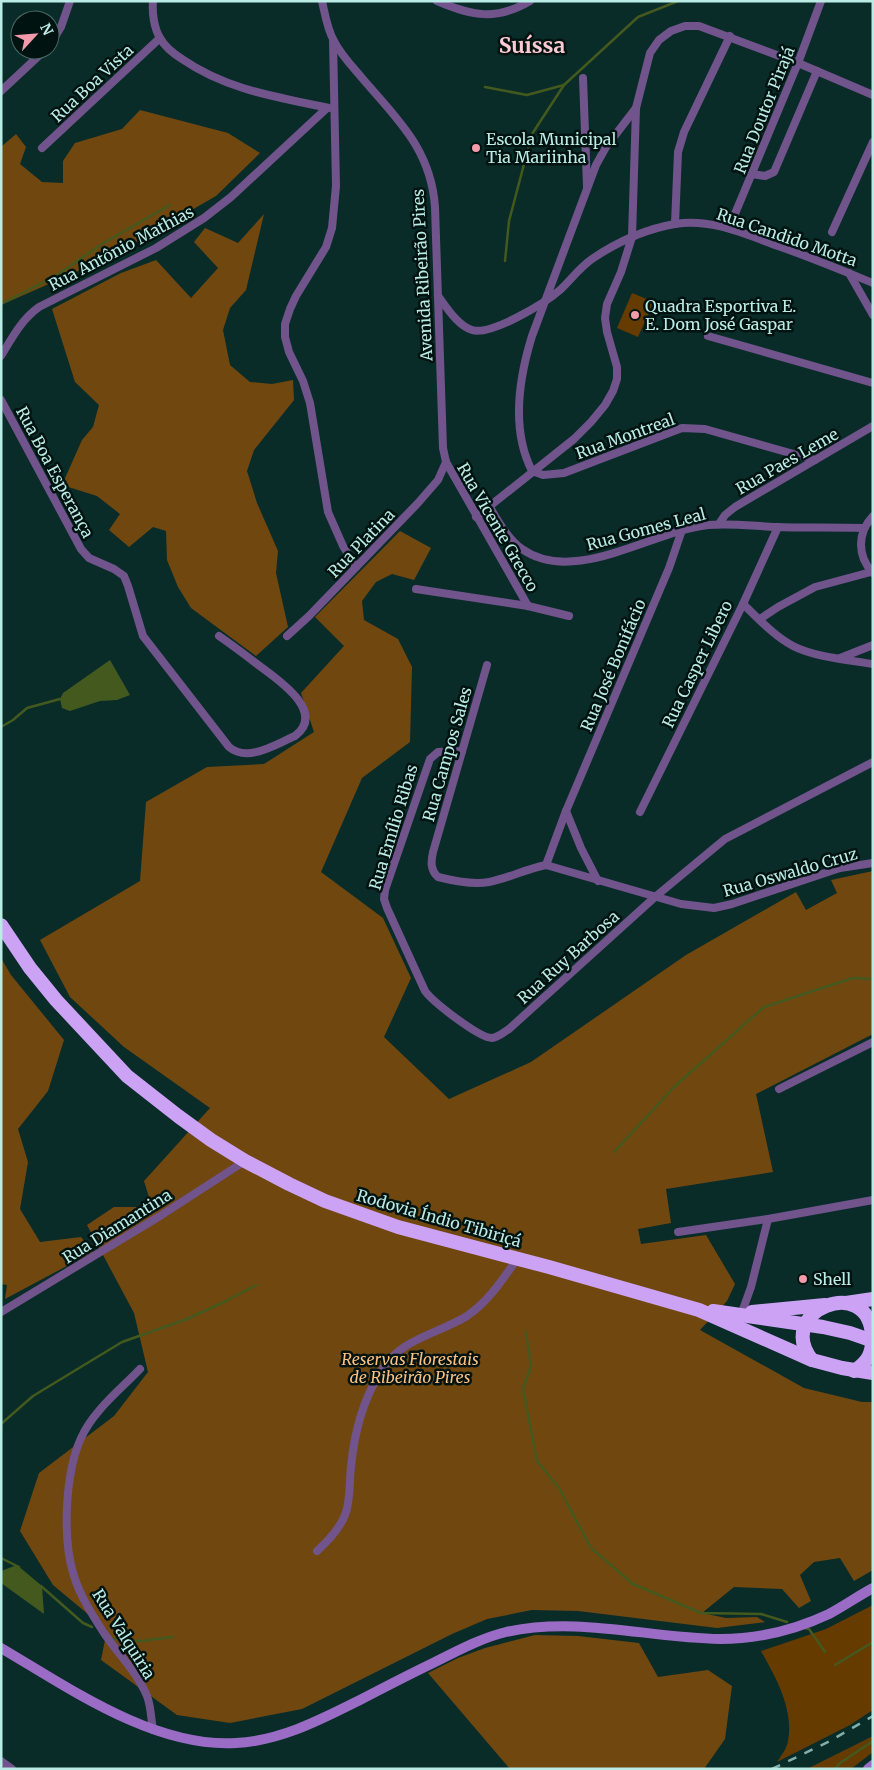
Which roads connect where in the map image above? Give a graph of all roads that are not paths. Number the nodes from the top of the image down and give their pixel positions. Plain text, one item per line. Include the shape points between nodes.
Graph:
1 (70, 1) edge
2 (153, 1) edge
3 (322, 1) edge
4 (437, 1) edge
5 (530, 1) edge
6 (821, 1) edge
7 (60, 29) edge
8 (730, 36) junction
9 (160, 38) junction
10 (333, 40) junction
11 (35, 60) edge
12 (798, 63) junction
13 (817, 71) junction
14 (583, 78) dead end
15 (1, 92) edge
16 (873, 95) edge
17 (331, 108) junction
18 (636, 108) junction
19 (873, 142) edge
20 (42, 148) dead end
21 (752, 174) junction
22 (587, 188) junction
23 (675, 224) junction
24 (729, 228) junction
25 (832, 232) dead end
26 (632, 237) junction
27 (849, 273) junction
28 (873, 283) edge
29 (438, 296) junction
30 (546, 299) junction
31 (873, 315) edge
32 (708, 336) dead end
33 (1, 356) edge
34 (873, 383) edge
35 (1, 400) edge
36 (873, 426) edge
37 (815, 460) junction
38 (446, 462) junction
39 (532, 471) junction
40 (490, 507) junction
41 (873, 516) edge
42 (476, 517) junction
43 (719, 524) junction
44 (778, 527) junction
45 (863, 528) junction
46 (682, 530) junction
47 (356, 567) junction
48 (872, 572) edge
49 (416, 589) dead end
50 (743, 604) junction
51 (528, 606) junction
52 (569, 616) dead end
53 (760, 619) junction
54 (219, 636) dead end
55 (287, 636) dead end
56 (873, 645) edge
57 (837, 658) junction
58 (873, 664) edge
59 (487, 665) dead end
60 (462, 751) junction
61 (873, 762) edge
62 (566, 811) junction
63 (640, 812) dead end
64 (873, 862) edge
65 (546, 865) junction
66 (598, 881) junction
67 (655, 897) junction
68 (1, 925) edge
69 (498, 1036) joint
70 (873, 1042) edge
71 (779, 1089) dead end
72 (245, 1161) junction
73 (873, 1200) edge
74 (768, 1219) junction
75 (678, 1232) dead end
76 (517, 1259) junction
77 (751, 1287) junction
78 (873, 1299) edge
79 (845, 1303) junction
80 (828, 1304) junction
81 (700, 1310) junction
82 (1, 1312) edge
83 (749, 1312) junction
84 (726, 1313) junction
85 (872, 1322) edge
86 (806, 1324) junction
87 (823, 1326) junction
88 (850, 1332) junction
89 (802, 1341) junction
90 (872, 1341) edge
91 (870, 1356) junction
92 (812, 1360) junction
93 (140, 1369) dead end
94 (854, 1371) junction
95 (873, 1373) edge
96 (317, 1552) dead end
97 (873, 1588) edge
98 (1, 1648) edge
99 (153, 1730) junction
100 (1, 1761) edge
101 (873, 1766) edge
102 (12, 1769) edge
103 (868, 1769) edge

1 - 7 street
2 - 9 street
3 - 10 street, Avenida Ribeirão Pires
4 - 5 street via 474,15 509,11
6 - 12 street, Rua Doutor Pirajá
8 - 12 street
8 - 18 street via 699,26 685,26 659,40 650,53
8 - 23 street via 692,111 680,145
9 - 17 street via 197,70 224,83
9 - 20 street, Rua Boa Vista
10 - 17 street
10 - 29 street, Avenida Ribeirão Pires via 424,157 434,190
11 - 15 street
12 - 13 street
12 - 21 street, Rua Doutor Pirajá
13 - 16 street
13 - 21 street via 774,172 765,176
14 - 22 street
17 - 33 street, Rua Antônio Mathias via 204,218 156,248 39,307 21,323
17 - 47 street via 336,186 332,228 326,247 290,309 285,337 310,403 328,512
18 - 22 street via 606,147
18 - 26 street
19 - 25 street
21 - 24 street, Rua Doutor Pirajá
22 - 30 street
23 - 24 street, Rua Candido Motta via 703,223
23 - 26 street, Rua Candido Motta
24 - 27 street, Rua Candido Motta
26 - 30 street, Rua Candido Motta via 591,260
26 - 39 street via 607,304 605,318 617,367 613,391 605,405 574,439
27 - 28 street, Rua Candido Motta
27 - 31 street
29 - 30 street, Rua Candido Motta via 452,314 477,332 500,326
29 - 38 street, Avenida Ribeirão Pires
30 - 39 street via 525,361 521,387 521,437
32 - 34 street
35 - 54 street, Rua Boa Esperança via 81,549 89,558 124,576 148,645 229,747 241,753 258,752 295,736 304,727 298,698 287,686
36 - 37 street, Rua Paes Leme
37 - 39 street, Rua Montreal via 705,429 682,428 564,474 543,475
37 - 43 street, Rua Paes Leme via 735,507
38 - 42 street, Rua Vicente Grecco
38 - 47 street, Rua Platina via 438,480
39 - 40 street
40 - 42 street
40 - 46 street, Rua Gomes Leal via 510,538 522,549 555,562 597,557
41 - 45 street
42 - 51 street, Rua Vicente Grecco
43 - 44 street, Rua Gomes Leal
43 - 46 street, Rua Gomes Leal
44 - 45 street, Rua Gomes Leal
44 - 50 street, Rua Casper Libero
45 - 48 street via 862,554
46 - 62 street, Rua José Bonifácio
47 - 55 street, Rua Platina
48 - 53 street via 815,587
49 - 51 street
50 - 53 street
50 - 63 street, Rua Casper Libero
51 - 52 street
53 - 57 street via 786,642
56 - 57 street
57 - 58 street
59 - 60 street, Rua Campos Sales
60 - 65 street, Rua Campos Sales via 433,852 431,865 435,874 462,881 489,882
60 - 69 street, Rua Emílio Ribas via 443,751 430,758 384,899 428,995 479,1034 492,1038
61 - 67 street, Rua Ruy Barbosa via 725,839
62 - 65 street, Rua José Bonifácio
62 - 66 street
64 - 67 street, Rua Oswaldo Cruz via 840,868 714,908
65 - 66 street, Rua Oswaldo Cruz
66 - 67 street, Rua Oswaldo Cruz
67 - 69 street, Rua Ruy Barbosa
68 - 72 highway, Rodovia Índio Tibiriçá via 56,1000 127,1076 198,1131
70 - 71 street
72 - 76 highway, Rodovia Índio Tibiriçá via 325,1201 366,1216
72 - 82 street, Rua Diamantina
73 - 74 street
74 - 75 street
74 - 77 street
76 - 81 highway, Rodovia Índio Tibiriçá
76 - 96 street via 493,1293 469,1315 411,1342 396,1353 381,1371 358,1428 345,1515
77 - 83 street
77 - 83 street
78 - 79 highway
79 - 80 highway
79 - 85 highway via 860,1309
80 - 83 highway
80 - 86 highway via 811,1315
81 - 84 highway, Rodovia Índio Tibiriçá
81 - 92 highway, Rodovia Índio Tibiriçá
83 - 84 highway
84 - 86 highway, Rodovia Índio Tibiriçá
85 - 90 highway
86 - 87 highway, Rodovia Índio Tibiriçá
86 - 89 highway
87 - 88 highway, Rodovia Índio Tibiriçá
87 - 89 highway via 810,1331
88 - 90 highway, Rodovia Índio Tibiriçá
88 - 91 highway via 865,1345
89 - 92 highway
90 - 91 highway
91 - 94 highway
92 - 94 highway, Rodovia Índio Tibiriçá
93 - 99 street, Rua Valquiria via 94,1418 82,1437 67,1493 67,1522 74,1576 104,1633 134,1671 147,1697
94 - 95 highway, Rodovia Índio Tibiriçá
97 - 99 main road via 813,1621 756,1636 719,1639 552,1626 507,1632 475,1642 290,1733 262,1739 236,1743 202,1741
98 - 99 main road via 88,1699
100 - 102 street
101 - 103 main road

